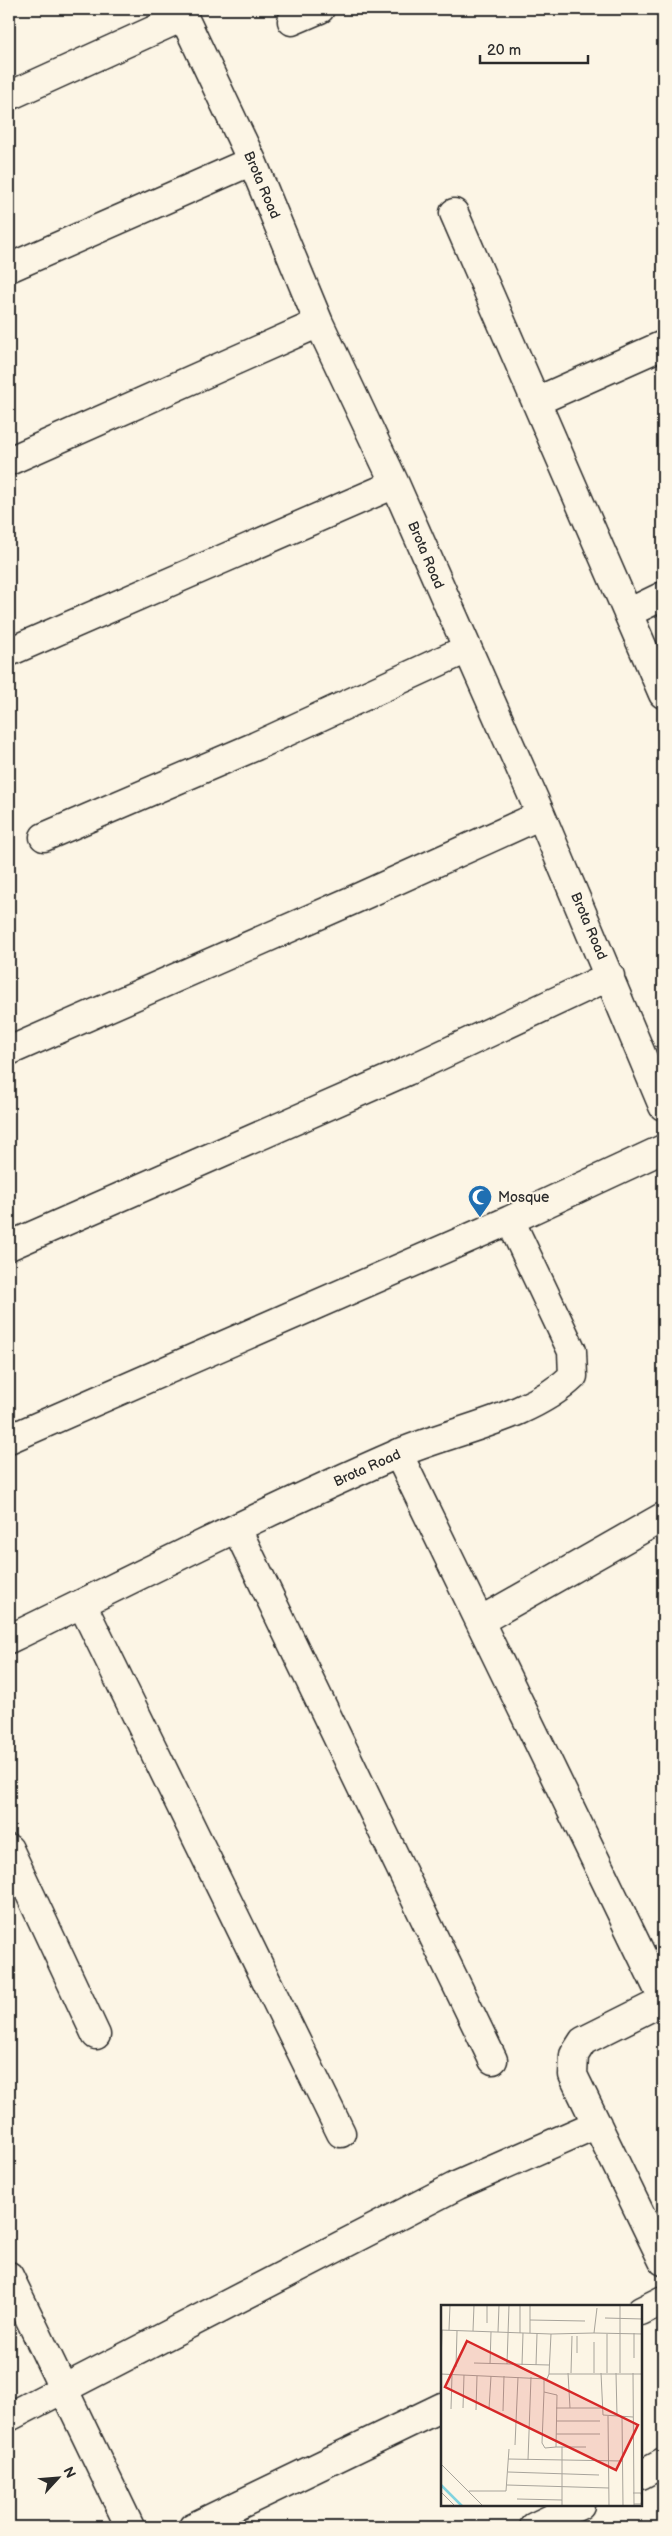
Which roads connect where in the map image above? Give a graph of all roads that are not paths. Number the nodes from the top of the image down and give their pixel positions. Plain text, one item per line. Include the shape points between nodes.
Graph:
1 (320, 9) edge
2 (181, 13) edge
3 (292, 21) dead end
4 (9, 96) edge
5 (252, 161) junction
6 (454, 213) dead end
7 (9, 268) edge
8 (319, 323) junction
9 (663, 345) edge
10 (537, 401) junction
11 (9, 462) edge
12 (395, 484) junction
13 (663, 596) edge
14 (628, 612) junction
15 (467, 649) junction
16 (9, 652) edge
17 (663, 694) edge
18 (541, 814) junction
19 (44, 837) dead end
20 (610, 976) junction
21 (9, 1051) edge
22 (663, 1106) edge
23 (663, 1149) edge
24 (510, 1220) junction
25 (9, 1246) edge
26 (9, 1439) edge
27 (398, 1453) junction
28 (663, 1517) edge
29 (236, 1529) junction
30 (82, 1604) junction
31 (480, 1621) junction
32 (9, 1639) edge
33 (9, 1848) edge
34 (663, 2000) edge
35 (96, 2035) dead end
36 (492, 2060) dead end
37 (597, 2124) junction
38 (341, 2133) dead end
39 (655, 2221) edge
40 (663, 2261) edge
41 (9, 2276) edge
42 (663, 2300) edge
43 (642, 2310) edge
44 (64, 2390) junction
45 (441, 2407) edge
46 (9, 2417) edge
47 (663, 2464) edge
48 (642, 2474) edge
49 (578, 2506) edge
50 (130, 2527) edge
51 (193, 2527) edge
52 (534, 2527) edge

1 - 3 street
2 - 4 street
2 - 5 street, Brota Road
5 - 7 street
5 - 8 street, Brota Road
6 - 10 street
8 - 11 street
8 - 12 street, Brota Road
9 - 10 street
10 - 14 street
12 - 15 street, Brota Road
12 - 16 street
13 - 14 street
14 - 17 street
15 - 18 street, Brota Road
15 - 19 street via 256,746
18 - 20 street, Brota Road
18 - 21 street
20 - 22 street, Brota Road
20 - 25 street via 407,1071
23 - 24 street
24 - 26 street
24 - 27 street, Brota Road via 572,1351 573,1376 557,1392 534,1404
27 - 29 street, Brota Road
27 - 31 street
28 - 31 street
29 - 30 street, Brota Road
29 - 36 street
30 - 32 street, Brota Road
30 - 38 street
31 - 34 street
33 - 35 street
34 - 37 street via 584,2041 574,2055 573,2075
37 - 39 street
37 - 44 street via 458,2185
39 - 40 street
41 - 44 street
42 - 43 street
44 - 46 street
44 - 50 street
45 - 51 street
47 - 48 street
49 - 52 street

